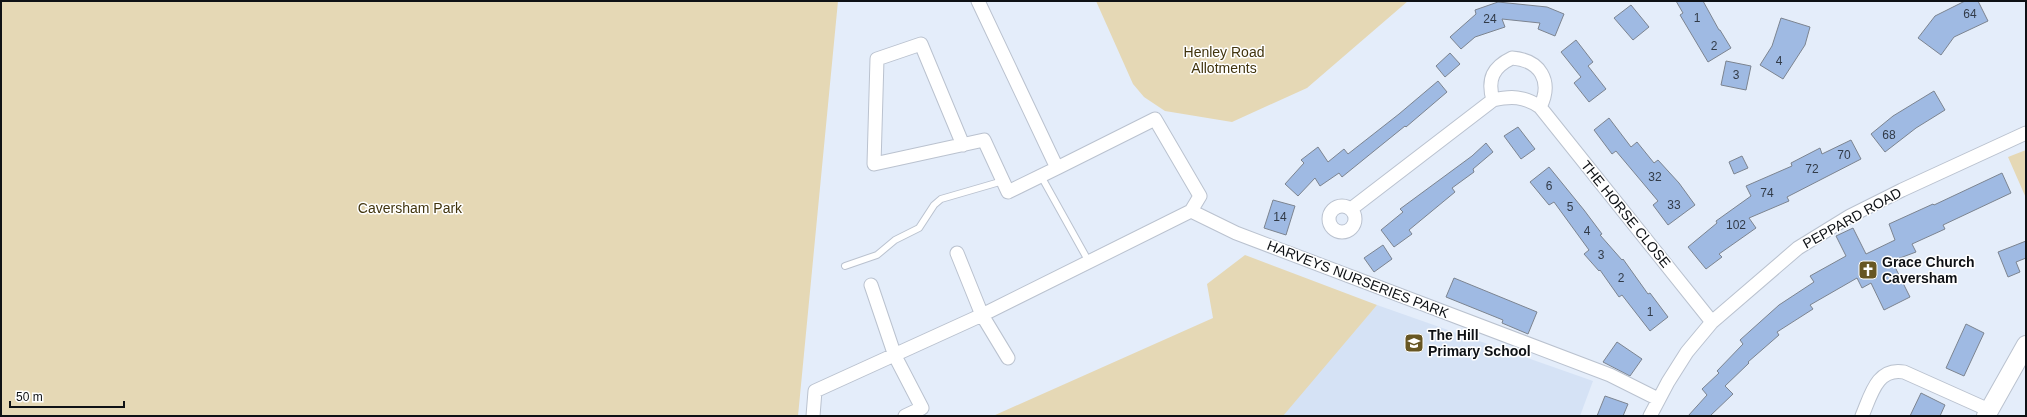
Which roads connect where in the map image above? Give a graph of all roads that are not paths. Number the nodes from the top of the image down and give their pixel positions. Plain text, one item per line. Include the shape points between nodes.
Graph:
1 (978, 1) edge
2 (1492, 100) junction
3 (1540, 107) junction
4 (2026, 134) edge
5 (963, 145) junction
6 (1057, 168) junction
7 (1041, 176) junction
8 (1003, 181) junction
9 (1351, 210) dead end
10 (1192, 211) junction
11 (957, 252) dead end
12 (1089, 262) junction
13 (845, 266) dead end
14 (871, 285) dead end
15 (982, 316) junction
16 (1712, 322) junction
17 (2026, 345) edge
18 (895, 356) junction
19 (1008, 358) dead end
20 (1658, 399) junction
21 (1988, 413) edge
22 (813, 416) edge
23 (905, 416) edge
24 (1650, 416) edge
25 (1862, 416) edge

1 - 6 street
2 - 3 street, THE HORSE CLOSE via 1518,97
2 - 3 street via 1491,81 1501,63 1512,58 1525,59 1536,65 1542,73 1545,96
2 - 9 street
3 - 16 street, THE HORSE CLOSE
4 - 16 street, PEPPARD ROAD via 1850,216 1798,248
5 - 5 street via 874,164 877,59 921,44
5 - 8 street via 984,140
6 - 7 street
6 - 10 street via 1155,119 1200,196
7 - 8 street via 1008,192
7 - 12 lane
8 - 13 lane via 941,199 934,204 919,228 895,240 877,255
10 - 12 street
10 - 20 street, HARVEYS NURSERIES PARK via 1236,233 1610,375
11 - 15 street
12 - 15 street
14 - 18 street
15 - 18 street
15 - 19 street
16 - 20 street, PEPPARD ROAD via 1687,352
17 - 21 main road
18 - 22 street via 815,391
18 - 23 street via 922,408
20 - 24 street, PEPPARD ROAD
21 - 25 street via 1904,372 1894,370 1883,375

